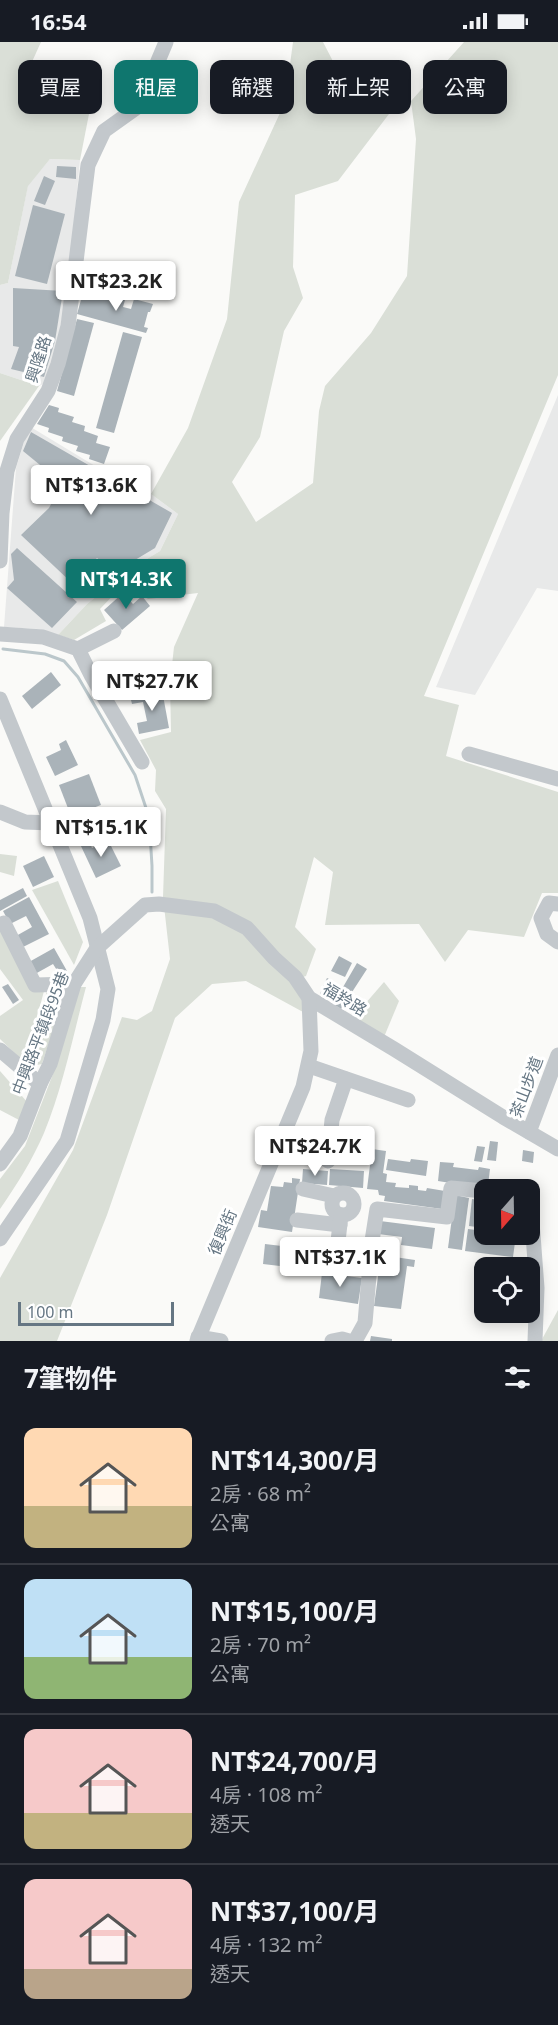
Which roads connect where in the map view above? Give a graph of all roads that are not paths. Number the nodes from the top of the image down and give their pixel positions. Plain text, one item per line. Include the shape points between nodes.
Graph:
1 (166, 42) edge
2 (0, 561) edge
3 (114, 631) dead end
4 (0, 634) edge
5 (78, 649) junction
6 (0, 699) edge
7 (469, 754) dead end
8 (142, 762) dead end
9 (558, 779) edge
10 (0, 812) edge
11 (51, 823) junction
12 (558, 904) edge
13 (4, 923) dead end
14 (558, 942) edge
15 (97, 948) junction
16 (75, 984) junction
17 (309, 998) junction
18 (0, 1050) edge
19 (558, 1055) edge
20 (309, 1066) junction
21 (346, 1079) junction
22 (40, 1084) junction
23 (408, 1100) dead end
24 (529, 1132) junction
25 (558, 1149) edge
26 (328, 1161) dead end
27 (0, 1164) edge
28 (303, 1189) dead end
29 (474, 1190) edge
30 (377, 1209) junction
31 (345, 1215) junction
32 (297, 1220) dead end
33 (0, 1239) edge
34 (534, 1245) edge
35 (335, 1268) dead end
36 (198, 1339) edge
37 (221, 1341) edge
38 (332, 1341) edge
39 (349, 1341) edge
40 (355, 1341) edge
41 (535, 1341) edge

1 - 2 street, 興隆路 via 139,106 104,131 88,165 68,326 48,391 17,439 7,471
3 - 5 street
4 - 5 street via 43,636
5 - 8 street
6 - 11 street
7 - 9 street
10 - 11 street via 25,822
11 - 15 street via 90,918
12 - 14 street via 549,903 541,918 547,934
13 - 16 street via 35,985
15 - 16 street, 中興路平鎮段95巷
15 - 17 street, 福羚路 via 145,905 214,911 247,928 295,977
15 - 33 street via 108,989 103,1020 67,1141
16 - 22 street, 中興路平鎮段95巷
17 - 20 street, 復興街
17 - 24 street, 福羚路
18 - 22 street
19 - 24 street, 茶山步道
20 - 21 street
20 - 36 street, 復興街
21 - 23 street
21 - 26 street via 332,1120
22 - 27 street, 中興路平鎮段95巷 via 20,1136
24 - 25 street, 福羚路
28 - 31 street via 334,1196 348,1194 353,1199
29 - 30 street via 451,1188 447,1217
30 - 31 street
30 - 40 street via 365,1323
31 - 32 street
31 - 35 street
34 - 41 street
36 - 37 street
38 - 39 street

